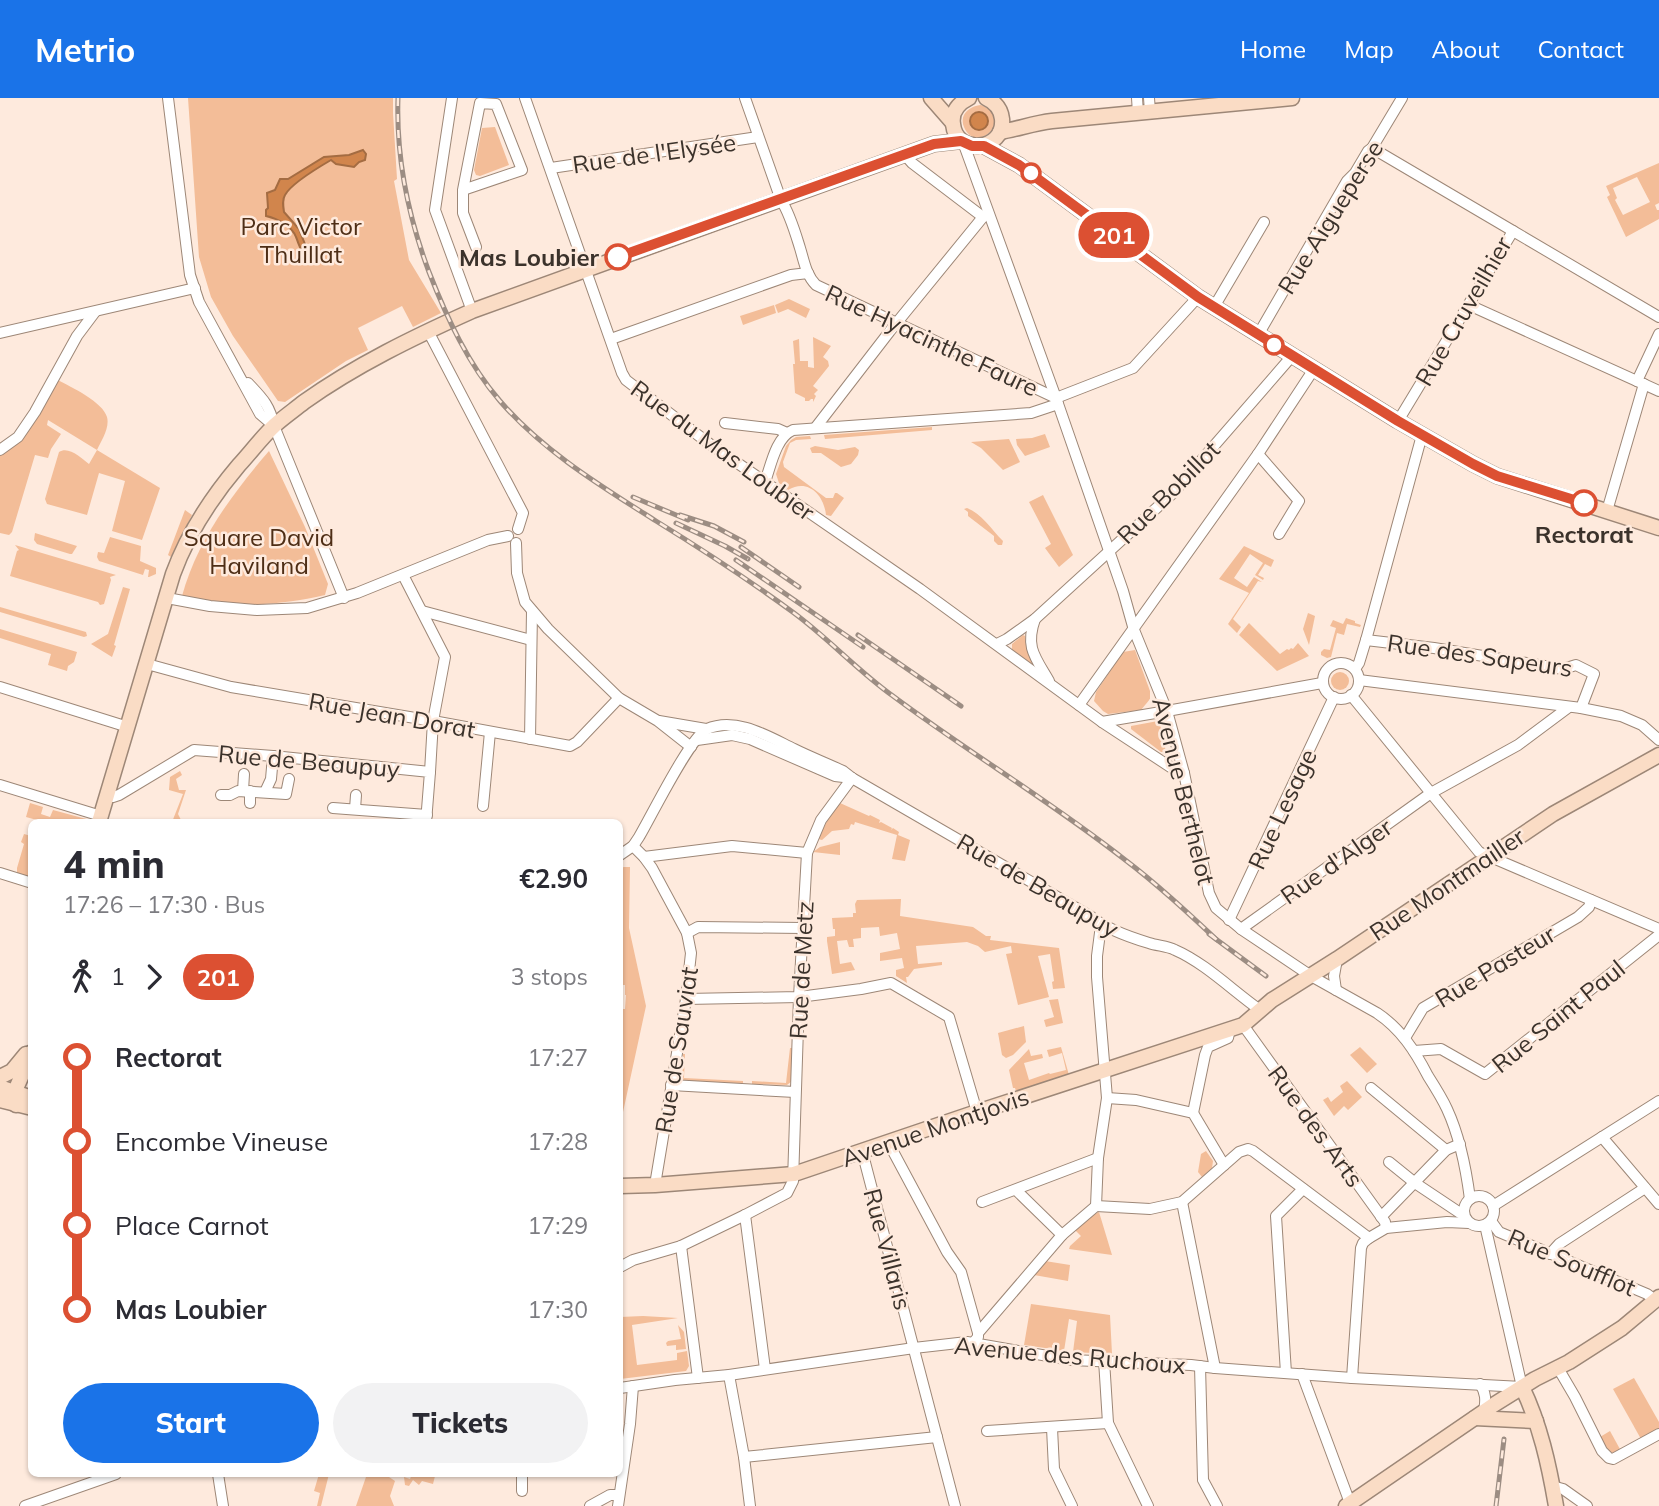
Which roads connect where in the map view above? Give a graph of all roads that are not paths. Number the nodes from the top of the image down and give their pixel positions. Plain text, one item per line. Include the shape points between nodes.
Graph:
1 (168, 98) edge
2 (452, 98) edge
3 (525, 98) edge
4 (745, 98) edge
5 (931, 98) edge
6 (986, 98) edge
7 (1292, 98) edge
8 (1402, 98) edge
9 (965, 101) edge
10 (1229, 101) edge
11 (1144, 105) edge
12 (1001, 107) edge
13 (1033, 123) junction
14 (953, 124) junction
15 (999, 134) junction
16 (758, 137) junction
17 (962, 142) junction
18 (934, 144) junction
19 (982, 146) junction
20 (1372, 148) junction
21 (905, 155) junction
22 (1019, 165) junction
23 (551, 168) junction
24 (973, 172) junction
25 (463, 190) junction
26 (781, 200) junction
27 (986, 215) junction
28 (1264, 222) dead end
29 (1513, 231) junction
30 (476, 247) dead end
31 (585, 269) junction
32 (808, 273) junction
33 (195, 288) junction
34 (1198, 297) junction
35 (1469, 305) junction
36 (1214, 307) junction
37 (472, 310) junction
38 (95, 312) junction
39 (1659, 317) edge
40 (897, 323) junction
41 (428, 331) junction
42 (0, 333) edge
43 (1659, 334) edge
44 (1258, 335) junction
45 (611, 339) junction
46 (1292, 356) junction
47 (1314, 369) junction
48 (1641, 383) junction
49 (1659, 391) edge
50 (1057, 401) junction
51 (1398, 421) junction
52 (725, 423) dead end
53 (274, 426) junction
54 (816, 427) junction
55 (787, 433) junction
56 (1422, 435) junction
57 (0, 450) edge
58 (1258, 454) junction
59 (765, 482) junction
60 (1607, 511) junction
61 (1659, 528) edge
62 (1279, 534) dead end
63 (512, 539) junction
64 (1109, 551) junction
65 (403, 575) junction
66 (344, 597) junction
67 (167, 598) junction
68 (422, 611) junction
69 (532, 611) junction
70 (1035, 619) junction
71 (548, 629) junction
72 (1134, 630) junction
73 (531, 640) junction
74 (1366, 640) junction
75 (997, 644) junction
76 (147, 664) junction
77 (1355, 669) junction
78 (1359, 680) junction
79 (1322, 683) junction
80 (1051, 685) junction
81 (0, 687) edge
82 (1351, 695) junction
83 (619, 698) junction
84 (1334, 698) junction
85 (1079, 705) junction
86 (1569, 707) junction
87 (1581, 708) junction
88 (1167, 711) junction
89 (433, 721) junction
90 (658, 721) junction
91 (1102, 722) junction
92 (690, 726) junction
93 (128, 727) junction
94 (706, 729) junction
95 (490, 732) junction
96 (530, 739) junction
97 (1659, 740) edge
98 (694, 744) junction
99 (1659, 755) edge
100 (273, 756) junction
101 (430, 772) junction
102 (1184, 773) junction
103 (244, 774) dead end
104 (852, 778) junction
105 (289, 779) dead end
106 (0, 785) edge
107 (246, 791) junction
108 (265, 792) junction
109 (1431, 793) junction
110 (108, 795) junction
111 (221, 795) dead end
112 (356, 795) dead end
113 (385, 799) dead end
114 (250, 803) dead end
115 (483, 806) dead end
116 (333, 808) dead end
117 (355, 810) junction
118 (385, 812) junction
119 (100, 819) edge
120 (427, 819) edge
121 (633, 846) junction
122 (623, 853) edge
123 (807, 853) junction
124 (644, 857) junction
125 (1495, 860) junction
126 (0, 873) edge
127 (28, 882) edge
128 (1591, 900) junction
129 (1229, 920) junction
130 (1101, 925) junction
131 (803, 928) junction
132 (1241, 929) junction
133 (1659, 929) edge
134 (687, 933) junction
135 (1659, 935) edge
136 (1337, 959) junction
137 (1305, 979) junction
138 (1336, 990) junction
139 (799, 998) junction
140 (685, 999) junction
141 (1260, 1010) junction
142 (1237, 1027) junction
143 (1405, 1038) junction
144 (1414, 1051) junction
145 (28, 1054) edge
146 (28, 1069) edge
147 (1105, 1070) junction
148 (28, 1074) edge
149 (0, 1077) edge
150 (671, 1085) junction
151 (0, 1087) edge
152 (1371, 1088) dead end
153 (795, 1092) junction
154 (22, 1097) edge
155 (1107, 1098) junction
156 (0, 1100) edge
157 (1659, 1101) edge
158 (977, 1112) junction
159 (1193, 1113) junction
160 (1602, 1137) junction
161 (888, 1142) junction
162 (1460, 1144) junction
163 (1446, 1150) junction
164 (862, 1151) junction
165 (1098, 1158) junction
166 (1389, 1162) dead end
167 (1224, 1165) junction
168 (794, 1174) junction
169 (1415, 1183) junction
170 (655, 1185) junction
171 (623, 1186) edge
172 (1645, 1188) junction
173 (1303, 1189) junction
174 (1016, 1190) junction
175 (1475, 1197) junction
176 (982, 1202) dead end
177 (1182, 1202) junction
178 (1659, 1204) edge
179 (1096, 1206) junction
180 (1493, 1206) junction
181 (1460, 1213) dead end
182 (745, 1215) junction
183 (1381, 1217) junction
184 (1469, 1223) junction
185 (1488, 1223) junction
186 (1387, 1228) junction
187 (1062, 1235) junction
188 (1369, 1238) junction
189 (681, 1246) junction
190 (1550, 1254) junction
191 (623, 1265) edge
192 (1657, 1298) edge
193 (978, 1333) junction
194 (973, 1343) junction
195 (914, 1348) junction
196 (1104, 1360) junction
197 (1200, 1366) junction
198 (1215, 1368) junction
199 (1558, 1368) junction
200 (765, 1369) junction
201 (1286, 1373) junction
202 (1301, 1374) junction
203 (729, 1375) junction
204 (698, 1378) junction
205 (1352, 1378) junction
206 (1480, 1384) junction
207 (633, 1386) junction
208 (1522, 1387) junction
209 (623, 1388) edge
210 (1480, 1415) junction
211 (1536, 1421) junction
212 (1108, 1423) junction
213 (1052, 1428) junction
214 (987, 1431) dead end
215 (1659, 1434) edge
216 (937, 1437) junction
217 (744, 1457) junction
218 (623, 1472) edge
219 (107, 1477) edge
220 (218, 1477) edge
221 (522, 1477) edge
222 (622, 1477) edge
223 (1552, 1486) junction
224 (522, 1491) dead end
225 (619, 1500) edge
226 (1348, 1505) edge
227 (25, 1506) edge
228 (223, 1506) edge
229 (590, 1506) edge
230 (750, 1506) edge
231 (955, 1506) edge
232 (1072, 1506) edge
233 (1148, 1506) edge
234 (1217, 1506) edge
235 (1556, 1506) edge
236 (1587, 1506) edge

1 - 33 street
2 - 37 street via 435,210
3 - 23 street, Rue du Mas Loubier
4 - 16 street, Rue Hyacinthe Faure
5 - 9 main road
5 - 14 main road
6 - 12 main road
7 - 10 main road
8 - 20 street, Rue Aigueperse
9 - 14 main road via 953,115
10 - 11 main road
11 - 13 main road
12 - 13 main road via 1015,121
12 - 15 main road
13 - 15 main road
14 - 17 main road
14 - 18 main road
15 - 19 main road
15 - 22 main road
16 - 23 street, Rue de l'Elysée
16 - 26 street, Rue Hyacinthe Faure
17 - 18 main road
17 - 19 main road
17 - 24 street, Avenue Berthelot
18 - 21 main road
19 - 22 main road
19 - 24 street
20 - 29 street, Rue Cruveilhier
20 - 44 street, Rue Aigueperse via 1347,181
21 - 26 main road
21 - 27 street
22 - 34 main road
23 - 31 street, Rue du Mas Loubier
24 - 27 street, Avenue Berthelot
25 - 25 street via 480,103 496,104 522,170
25 - 30 street via 463,214
26 - 31 main road
26 - 32 street, Rue Hyacinthe Faure
27 - 40 street
27 - 50 street, Avenue Berthelot
28 - 36 street
29 - 35 street, Rue Cruveilhier
29 - 39 street
31 - 37 main road
31 - 45 street, Rue du Mas Loubier
32 - 40 street, Rue Hyacinthe Faure via 816,285
32 - 45 street via 791,275
33 - 38 street
33 - 53 street via 237,371 271,410
34 - 36 main road
34 - 50 street via 1133,368
35 - 48 street
35 - 51 street, Rue Cruveilhier
36 - 44 main road
37 - 41 main road
38 - 42 street
38 - 57 street via 18,437
40 - 50 street, Rue Hyacinthe Faure
40 - 54 street
41 - 53 main road via 323,388
41 - 63 street via 523,513 518,529 512,529
43 - 48 street
44 - 46 main road
45 - 59 street, Rue du Mas Loubier via 622,373 632,386
46 - 47 main road
46 - 64 street, Rue Bobillot via 1174,493
47 - 51 main road
47 - 58 street
48 - 49 street
48 - 60 street
50 - 54 street via 1031,413
50 - 64 street, Avenue Berthelot
51 - 56 main road
52 - 55 street
53 - 66 street
53 - 67 main road via 198,519
54 - 55 street
55 - 59 street
56 - 60 main road via 1497,476
56 - 74 street
58 - 62 street via 1299,501
58 - 72 street
59 - 75 street, Rue du Mas Loubier
60 - 61 main road
63 - 65 street via 488,540
63 - 69 street via 525,602
64 - 70 street, Rue Bobillot
64 - 72 street, Avenue Berthelot
65 - 66 street
65 - 68 street
66 - 67 street via 307,608 257,610
67 - 76 main road
68 - 73 street
68 - 89 street via 445,657
69 - 71 street
69 - 73 street
70 - 75 street, Rue Bobillot
70 - 80 street via 1030,642
71 - 73 street
71 - 83 street
72 - 85 street
72 - 88 street, Avenue Berthelot
73 - 96 street
74 - 77 street
74 - 87 street, Rue des Sapeurs via 1563,669 1576,665 1594,674
75 - 80 street, Rue du Mas Loubier
76 - 89 street, Rue Jean Dorat via 231,687
76 - 93 main road
77 - 78 street
77 - 79 street via 1333,664
78 - 82 street
78 - 86 street
79 - 84 street
79 - 88 street
80 - 85 street, Rue du Mas Loubier
81 - 93 street
82 - 84 street
82 - 109 street
83 - 90 street
83 - 96 street, Rue Jean Dorat via 570,746
84 - 129 street, Rue Lesage
85 - 91 street, Rue du Mas Loubier
86 - 87 street
86 - 109 street, Rue d'Alger via 1518,745
87 - 97 street via 1642,725
88 - 91 street
88 - 102 street, Avenue Berthelot
89 - 95 street, Rue Jean Dorat
89 - 101 street
90 - 92 street, Rue de Beaupuy
90 - 98 street
91 - 102 street, Rue du Mas Loubier
92 - 94 street, Rue de Beaupuy
92 - 98 street via 696,735
93 - 110 main road
94 - 98 street
94 - 104 street, Rue de Beaupuy via 727,725 751,730
95 - 96 street, Rue Jean Dorat
95 - 115 street
98 - 104 street, Rue de Beaupuy via 732,735 835,776
98 - 121 street
99 - 125 main road, Rue Montmailler via 1574,801
100 - 101 street, Rue de Beaupuy
100 - 108 street
100 - 110 street, Rue de Beaupuy via 194,750 119,795
101 - 120 street, Rue de Beaupuy
102 - 129 street, Avenue Berthelot via 1209,893
103 - 107 street
104 - 123 street, Rue de Metz via 821,820
104 - 130 street, Rue de Beaupuy
105 - 108 street via 286,799
106 - 119 street
107 - 108 street
107 - 111 street
107 - 114 street
109 - 125 street via 1479,852
109 - 132 street, Rue d'Alger
110 - 119 main road
112 - 117 street
113 - 118 street
116 - 117 street
117 - 118 street
118 - 120 street
121 - 122 street
121 - 124 street, Rue de Sauviat
123 - 124 street via 732,846
123 - 131 street, Rue de Metz
124 - 134 street, Rue de Sauviat
125 - 128 street
125 - 136 main road, Rue Montmailler
126 - 127 street
128 - 133 street
128 - 143 street, Rue Pasteur via 1578,917 1423,1008
129 - 132 street, Avenue Berthelot
130 - 141 street, Rue de Beaupuy via 1181,953
130 - 147 street via 1097,977
131 - 134 street via 698,928
131 - 139 street, Rue de Metz
132 - 137 street, Avenue Berthelot via 1289,959
134 - 140 street, Rue de Sauviat via 691,953
135 - 144 street, Rue Saint Paul via 1485,1074 1441,1049
136 - 137 main road, Rue Montmailler
136 - 138 street
137 - 138 street
137 - 141 main road, Rue Montmailler
138 - 143 street via 1387,1020
139 - 140 street
139 - 153 street, Rue de Metz
139 - 158 street via 891,983 948,1017
140 - 150 street, Rue de Sauviat
141 - 142 main road, Rue Montmailler
142 - 147 main road, Avenue Montjovis
142 - 159 street via 1228,1038 1208,1047
142 - 183 street, Rue des Arts
143 - 144 street
144 - 162 street via 1447,1109
145 - 149 main road
146 - 154 main road
147 - 155 street
147 - 158 main road, Avenue Montjovis
148 - 154 main road
150 - 153 street
150 - 170 street, Rue de Sauviat
151 - 154 main road
152 - 163 street
153 - 168 street, Rue de Metz
154 - 156 main road
155 - 159 street
155 - 165 street
157 - 160 street
158 - 161 main road, Avenue Montjovis
159 - 167 street
160 - 172 street
160 - 180 street
161 - 164 main road, Avenue Montjovis
161 - 193 street via 961,1272
162 - 163 street
162 - 175 street
163 - 169 street
164 - 168 main road, Avenue Montjovis
164 - 195 street, Rue Villaris
165 - 174 street
165 - 179 street
166 - 169 street
167 - 173 street via 1248,1149
167 - 177 street
168 - 170 main road, Avenue Montjovis
168 - 182 street via 787,1193
169 - 181 street
169 - 183 street
170 - 171 main road, Avenue Montjovis
172 - 178 street
172 - 190 street
173 - 188 street
173 - 201 street via 1276,1216
174 - 176 street
174 - 187 street
175 - 180 street via 1488,1199
175 - 184 street via 1464,1206
177 - 179 street via 1150,1209
177 - 198 street
179 - 187 street
180 - 185 street
182 - 189 street
182 - 200 street
183 - 186 street, Rue des Arts
184 - 185 street
184 - 186 street
185 - 190 street, Rue Soufflot
185 - 208 street
186 - 188 street
187 - 193 street
188 - 205 street via 1361,1248
189 - 191 street
189 - 204 street
190 - 192 street, Rue Soufflot
192 - 199 main road via 1622,1328
193 - 194 street
194 - 195 street, Avenue des Ruchoux
194 - 196 street, Avenue des Ruchoux via 1071,1360
195 - 200 street, Avenue des Ruchoux
195 - 216 street, Rue Villaris
196 - 197 street, Avenue des Ruchoux
196 - 212 street
197 - 198 street, Avenue des Ruchoux
197 - 234 street via 1203,1480
198 - 201 street, Avenue des Ruchoux
199 - 208 main road
199 - 215 street via 1609,1458
200 - 203 street, Avenue des Ruchoux
201 - 202 street, Avenue des Ruchoux
202 - 205 street, Avenue des Ruchoux
202 - 226 street
203 - 204 street, Avenue des Ruchoux
203 - 217 street
204 - 207 street, Avenue des Ruchoux
205 - 206 street, Avenue des Ruchoux
206 - 208 street, Avenue des Ruchoux
206 - 210 street via 1486,1400
207 - 209 street, Avenue des Ruchoux
207 - 218 street
208 - 210 main road
208 - 211 main road
210 - 211 main road
210 - 226 main road
211 - 223 main road
212 - 213 street
212 - 233 street
213 - 214 street
213 - 232 street via 1054,1469
216 - 217 street
216 - 231 street, Rue Villaris
217 - 230 street
219 - 227 street
220 - 228 street
221 - 224 street
222 - 225 street
223 - 235 main road
223 - 236 street
225 - 229 street via 610,1495

